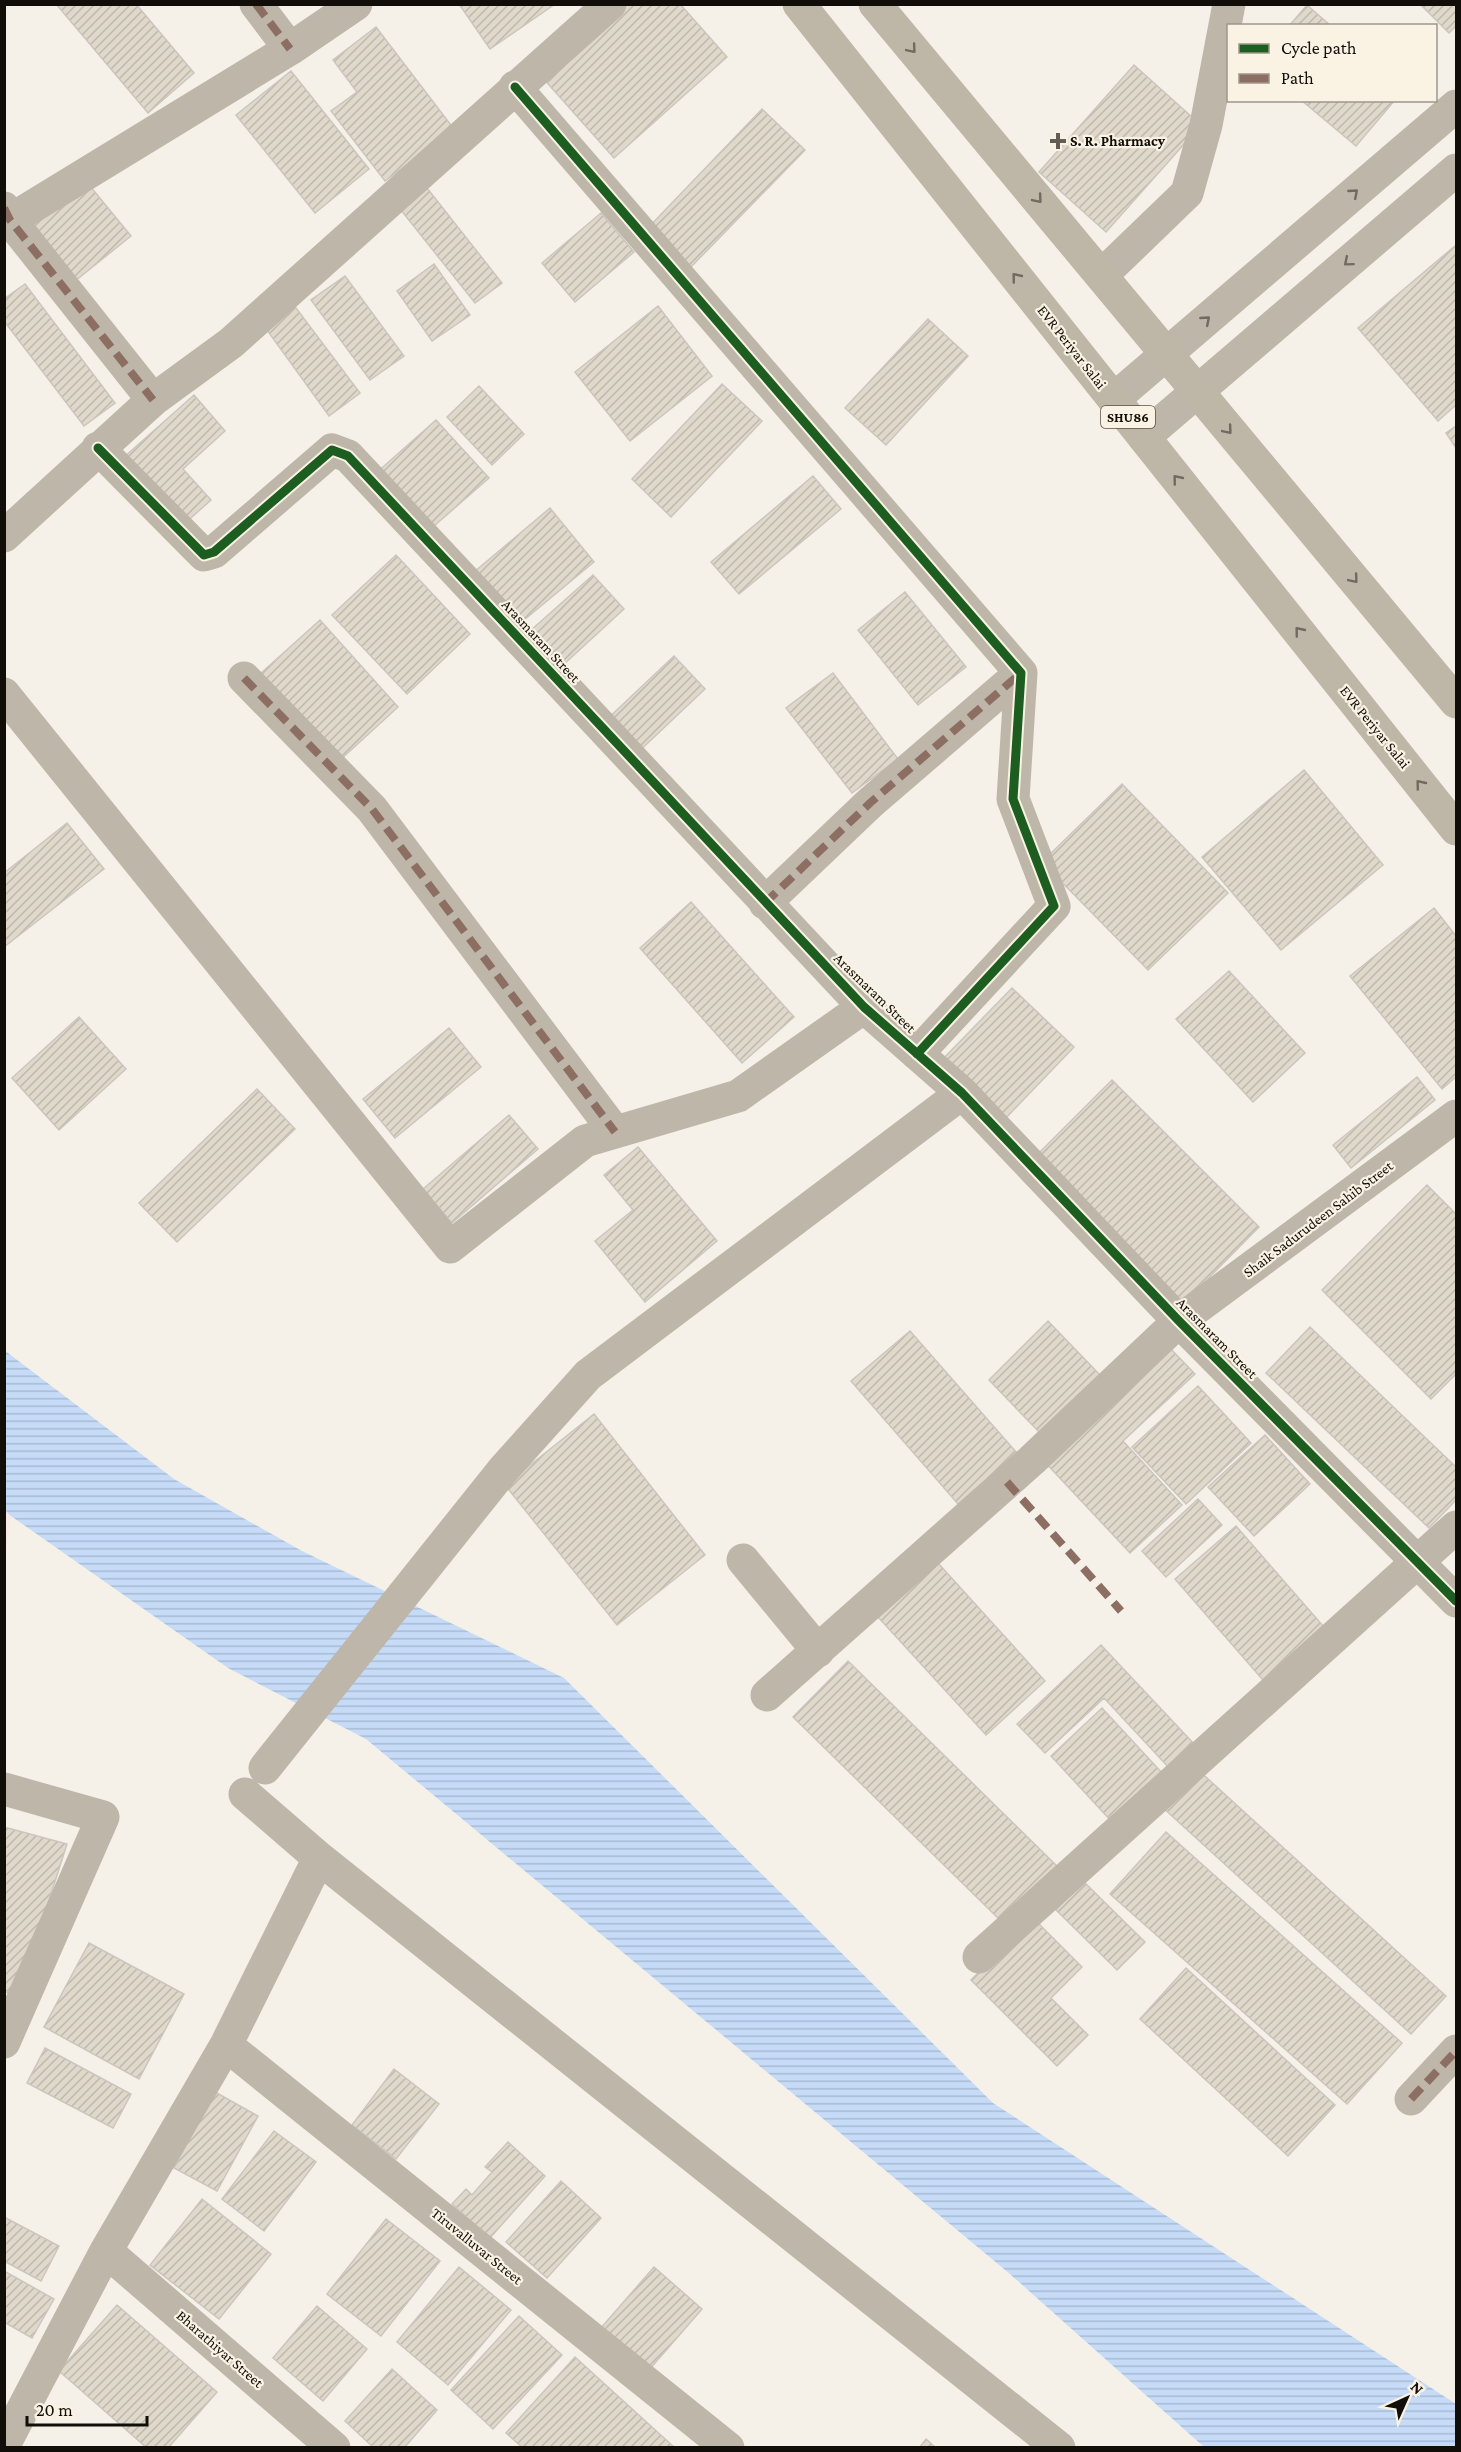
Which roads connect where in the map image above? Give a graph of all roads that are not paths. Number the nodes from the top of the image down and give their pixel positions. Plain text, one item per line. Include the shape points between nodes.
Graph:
1 (256, 4) edge
2 (356, 4) edge
3 (610, 4) edge
4 (800, 4) edge
5 (875, 4) edge
6 (1229, 4) edge
7 (290, 49) junction
8 (515, 87) junction
9 (1456, 106) edge
10 (1456, 170) edge
11 (6, 217) edge
12 (1102, 275) junction
13 (1166, 354) junction
14 (1196, 392) junction
15 (1114, 399) junction
16 (153, 400) junction
17 (1144, 437) junction
18 (98, 447) junction
19 (4, 536) edge
20 (1021, 673) junction
21 (244, 678) dead end
22 (4, 694) edge
23 (1456, 702) edge
24 (1456, 830) edge
25 (765, 903) junction
26 (864, 1007) junction
27 (917, 1054) junction
28 (962, 1093) junction
29 (1456, 1116) edge
30 (615, 1131) junction
31 (1179, 1321) junction
32 (1456, 1527) edge
33 (743, 1560) dead end
34 (1418, 1562) junction
35 (1456, 1601) edge
36 (818, 1651) junction
37 (767, 1695) dead end
38 (266, 1768) dead end
39 (4, 1789) edge
40 (245, 1794) dead end
41 (319, 1858) junction
42 (979, 1957) dead end
43 (4, 2042) edge
44 (226, 2045) junction
45 (1456, 2052) edge
46 (1411, 2099) dead end
47 (106, 2251) junction
48 (4, 2445) edge
49 (334, 2448) edge
50 (728, 2448) edge
51 (1059, 2448) edge

1 - 7 street
2 - 7 street
3 - 8 street
15 -> 4 main road, EVR Periyar Salai / SHU86
5 -> 12 main road
6 - 12 street via 1206,125 1186,193
7 - 11 street
8 - 16 street via 231,343
8 - 20 street
13 -> 9 street
10 -> 14 street
11 - 16 street
12 - 13 main road
13 - 14 main road
13 - 15 street
14 - 17 street
14 -> 23 main road
15 - 17 main road, EVR Periyar Salai / SHU86
16 - 18 street
24 -> 17 main road, EVR Periyar Salai / SHU86
18 - 19 street
18 - 25 street, Arasmaram Street via 204,555 214,552 332,450 348,456
20 - 25 street via 870,803
20 - 27 street via 1013,799 1053,906
21 - 30 street via 372,809
22 - 30 street via 450,1247 585,1141
25 - 26 street, Arasmaram Street
26 - 27 street, Arasmaram Street
26 - 30 street via 738,1096
27 - 28 street, Arasmaram Street
28 - 31 street, Arasmaram Street
28 - 38 street via 588,1375 503,1470
29 - 31 street, Shaik Sadurudeen Sahib Street
31 - 34 street, Arasmaram Street
31 - 36 street, Shaik Sadurudeen Sahib Street via 1032,1460
32 - 34 street
33 - 36 street
34 - 35 street, Arasmaram Street
34 - 42 street
36 - 37 street, Shaik Sadurudeen Sahib Street
39 - 43 street via 103,1817
40 - 41 street
41 - 44 street
41 - 51 street
44 - 47 street
44 - 50 street, Tiruvalluvar Street
45 - 46 street
47 - 48 street
47 - 49 street, Bharathiyar Street

